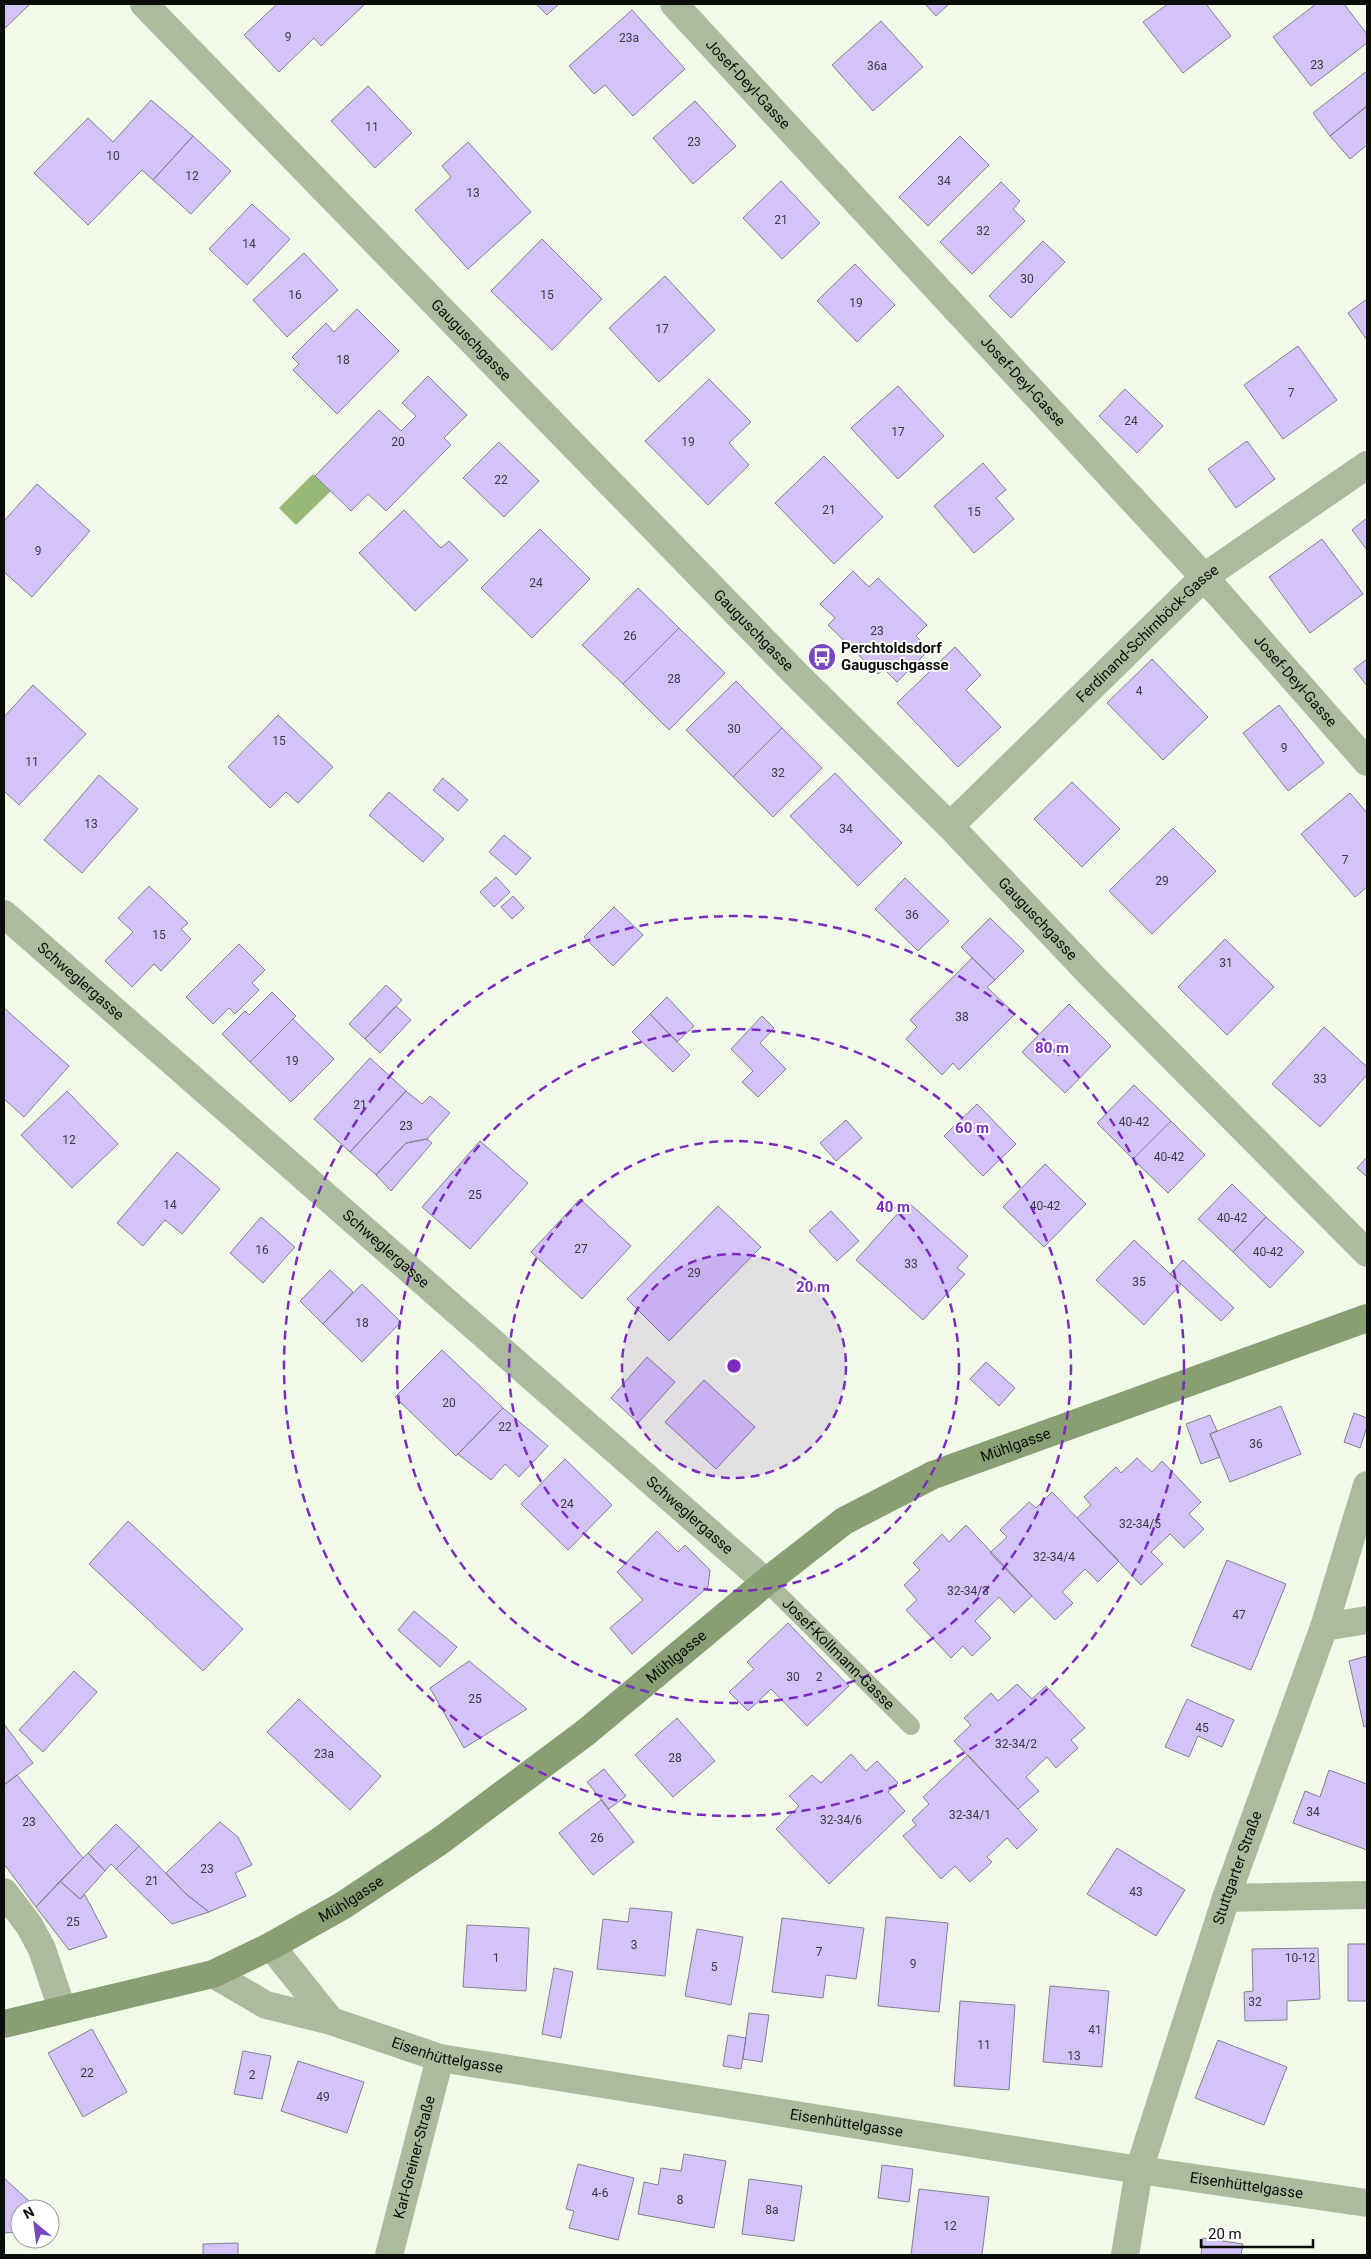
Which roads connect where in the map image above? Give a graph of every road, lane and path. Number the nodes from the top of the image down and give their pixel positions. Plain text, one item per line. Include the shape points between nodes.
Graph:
1 (144, 4) edge
2 (674, 4) edge
3 (1367, 465) edge
4 (1204, 578) junction
5 (1367, 762) edge
6 (950, 826) junction
7 (4, 914) edge
8 (1367, 1253) edge
9 (1367, 1318) edge
10 (1367, 1485) edge
11 (766, 1582) junction
12 (1367, 1620) edge
13 (1324, 1626) junction
14 (911, 1726) dead end
15 (4, 1892) edge
16 (1367, 1895) edge
17 (1226, 1898) junction
18 (271, 1946) junction
19 (213, 1974) junction
20 (62, 2009) junction
21 (331, 2021) junction
22 (4, 2024) edge
23 (440, 2058) junction
24 (1139, 2170) junction
25 (1367, 2203) edge
26 (389, 2255) edge
27 (1125, 2255) edge

1 - 6 street, Gauguschgasse via 782,659
2 - 4 street, Josef-Deyl-Gasse
3 - 4 street, Ferdinand-Schirnböck-Gasse
4 - 5 street, Josef-Deyl-Gasse
4 - 6 street, Ferdinand-Schirnböck-Gasse
6 - 8 street, Gauguschgasse via 1091,975
7 - 11 street, Schweglergasse
9 - 11 street, Mühlgasse via 933,1475 844,1521
10 - 13 street, Stuttgarter Straße
11 - 14 lane, Josef-Kollmann-Gasse
11 - 18 street, Mühlgasse via 584,1733 440,1841 342,1906
12 - 13 street
13 - 17 street, Stuttgarter Straße
15 - 20 street via 29,1925 42,1950
16 - 17 street
17 - 24 street, Stuttgarter Straße
18 - 19 street, Mühlgasse
18 - 21 street
19 - 20 street, Mühlgasse
19 - 21 street, Eisenhüttelgasse via 266,2005
20 - 22 street, Mühlgasse
21 - 23 street, Eisenhüttelgasse
23 - 24 street, Eisenhüttelgasse
23 - 26 street, Karl-Greiner-Straße
24 - 25 street, Eisenhüttelgasse
24 - 27 street, Stuttgarter Straße

